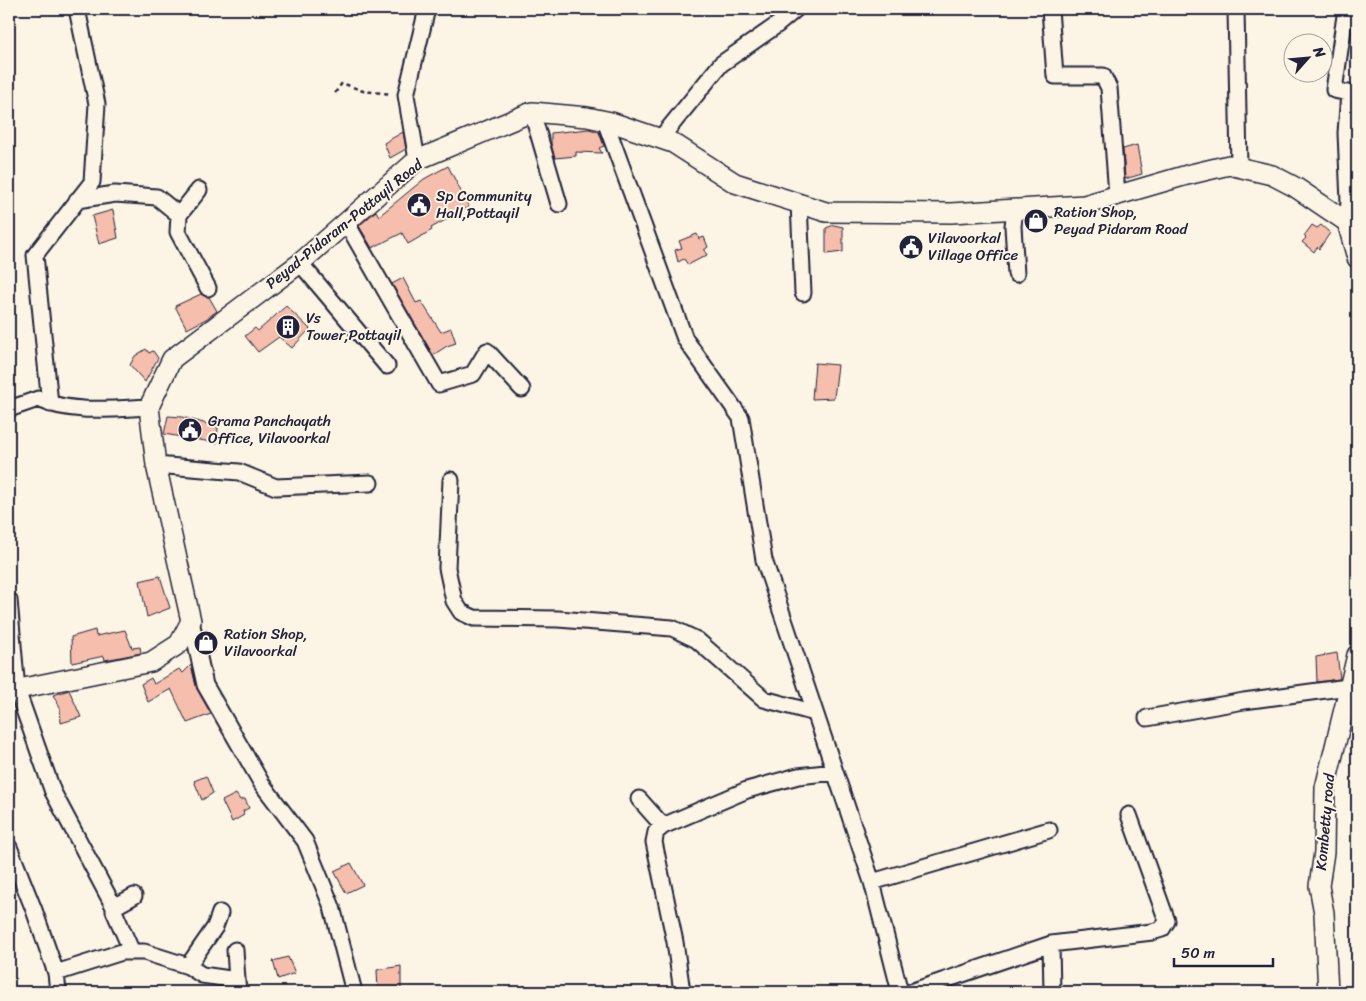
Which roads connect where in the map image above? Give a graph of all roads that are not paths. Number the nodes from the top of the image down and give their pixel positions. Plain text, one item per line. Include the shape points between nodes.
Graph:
1 (77, 9) edge
2 (427, 9) edge
3 (796, 9) edge
4 (1050, 9) edge
5 (1236, 9) edge
6 (1346, 9) edge
7 (1353, 94) edge
8 (532, 112) junction
9 (605, 121) junction
10 (660, 139) junction
11 (417, 160) junction
12 (1239, 167) junction
13 (199, 190) dead end
14 (1117, 195) junction
15 (78, 200) junction
16 (799, 203) junction
17 (559, 204) dead end
18 (1015, 209) junction
19 (179, 215) junction
20 (346, 222) junction
21 (1347, 222) junction
22 (1357, 258) edge
23 (300, 263) junction
24 (1016, 274) dead end
25 (208, 288) dead end
26 (803, 293) dead end
27 (387, 366) dead end
28 (522, 389) dead end
29 (50, 404) junction
30 (149, 407) junction
31 (9, 409) edge
32 (156, 465) junction
33 (451, 480) dead end
34 (370, 483) dead end
35 (9, 600) edge
36 (191, 621) junction
37 (1357, 654) edge
38 (1348, 687) junction
39 (13, 690) edge
40 (815, 713) junction
41 (1147, 718) dead end
42 (835, 772) junction
43 (639, 799) dead end
44 (1130, 815) dead end
45 (663, 826) junction
46 (1049, 830) dead end
47 (9, 847) edge
48 (872, 882) junction
49 (134, 896) dead end
50 (114, 907) junction
51 (220, 913) dead end
52 (1051, 944) junction
53 (235, 950) dead end
54 (132, 952) junction
55 (188, 966) junction
56 (56, 973) junction
57 (237, 986) edge
58 (58, 992) edge
59 (354, 992) edge
60 (682, 992) edge
61 (900, 992) edge
62 (910, 992) edge
63 (1052, 992) edge
64 (1328, 992) edge

1 - 15 street via 97,104 92,182
2 - 11 street via 406,95
3 - 10 street via 721,64
4 - 14 street via 1056,76 1103,76 1109,88
5 - 12 street
6 - 7 street via 1334,90
7 - 21 street via 1346,133
8 - 9 street, Peyad-Pidaram-Pottayil Road
8 - 11 street, Peyad-Pidaram-Pottayil Road
8 - 17 street
9 - 10 street, Peyad-Pidaram-Pottayil Road
9 - 40 street via 685,339 741,418 764,560
10 - 16 street, Peyad-Pidaram-Pottayil Road via 673,143 735,183
11 - 20 street, Peyad-Pidaram-Pottayil Road
12 - 14 street, Peyad-Pidaram-Pottayil Road via 1229,165
12 - 21 street, Peyad-Pidaram-Pottayil Road via 1272,175
13 - 19 street
14 - 18 street, Peyad-Pidaram-Pottayil Road via 1084,205
15 - 19 street via 115,194 157,197
15 - 29 street via 35,255
16 - 18 street, Peyad-Pidaram-Pottayil Road via 826,212 951,213
16 - 26 street
18 - 24 street
19 - 25 street via 178,232
20 - 23 street, Peyad-Pidaram-Pottayil Road
20 - 28 street via 439,384 473,374 487,351
21 - 22 street
23 - 27 street
23 - 30 street, Peyad-Pidaram-Pottayil Road via 172,359
29 - 30 street via 97,410
29 - 31 street via 38,399
30 - 32 street
32 - 34 street via 239,472 276,487
32 - 36 street
33 - 40 street via 447,568 454,601 461,612 474,618 558,619 672,628 697,640 764,699
35 - 39 street
36 - 39 street via 179,644 151,662
36 - 59 street via 205,685 262,784 304,842 332,907
37 - 38 street, Kombetty road
38 - 41 street
38 - 64 street, Kombetty road via 1325,788 1324,852 1319,886 1324,913
39 - 50 street via 53,792
40 - 42 street
42 - 45 street via 798,776 747,790
42 - 48 street
43 - 45 street
44 - 52 street via 1167,921 1162,929 1152,932
45 - 60 street via 656,832 654,842
46 - 48 street
47 - 56 street
48 - 61 street
49 - 50 street
50 - 54 street via 114,914
51 - 55 street via 215,927
52 - 62 street
52 - 63 street
53 - 57 street
54 - 55 street via 144,952
54 - 56 street via 122,952
55 - 57 street
56 - 58 street

